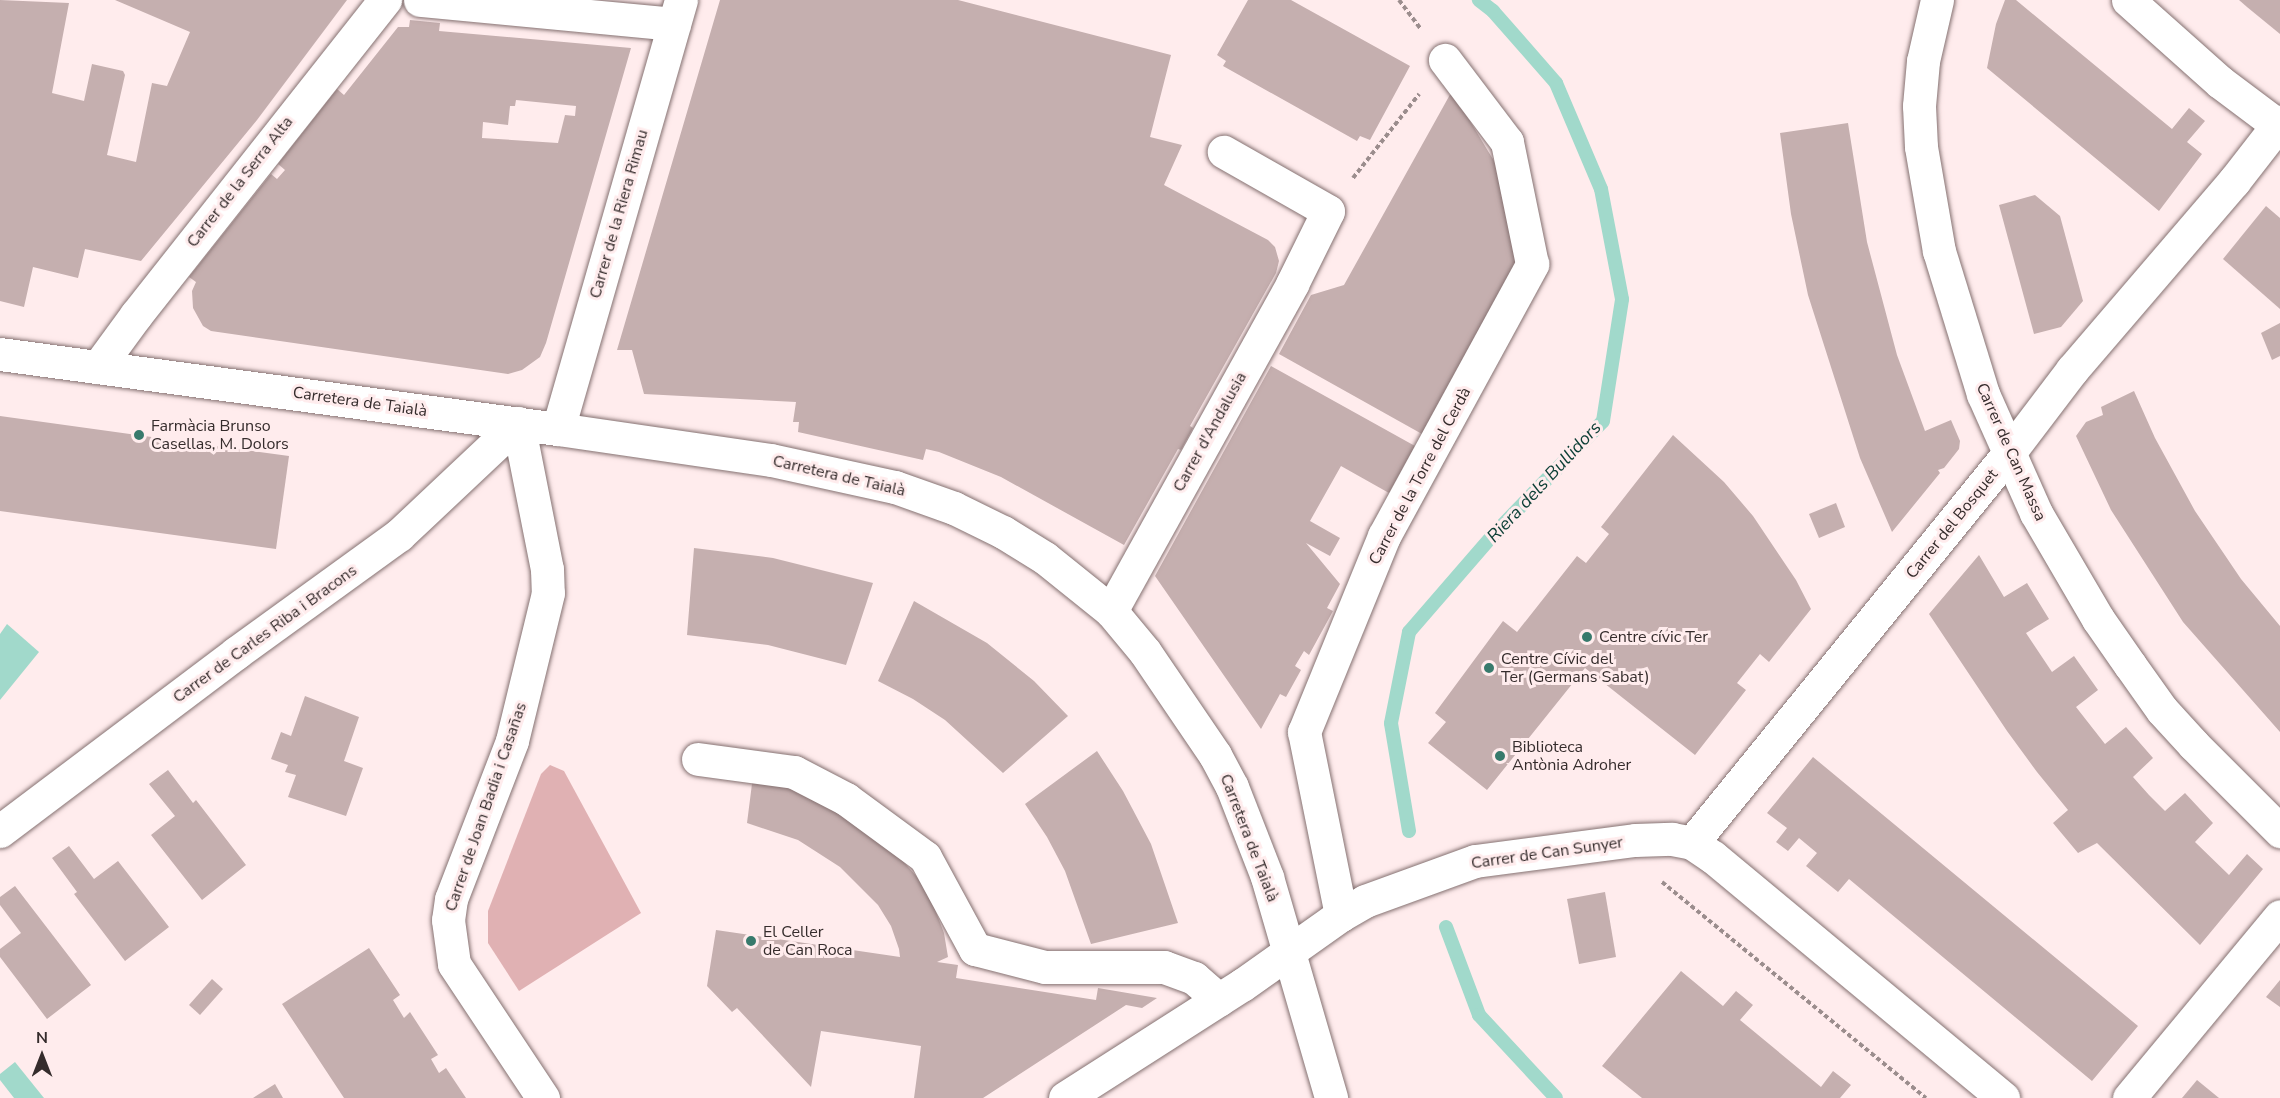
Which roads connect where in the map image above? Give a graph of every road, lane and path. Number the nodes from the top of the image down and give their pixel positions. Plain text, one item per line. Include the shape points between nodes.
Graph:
1 (385, 0) edge
2 (420, 0) edge
3 (1399, 0) edge
4 (1937, 0) edge
5 (2128, 0) edge
6 (1404, 6) dead end
7 (678, 12) edge
8 (1444, 60) joint
9 (2279, 125) edge
10 (1224, 152) dead end
11 (1328, 211) junction
12 (0, 354) edge
13 (98, 367) junction
14 (518, 423) junction
15 (558, 429) junction
16 (2010, 453) junction
17 (1111, 611) junction
18 (698, 759) dead end
19 (0, 831) edge
20 (2280, 831) edge
21 (1647, 840) junction
22 (1692, 843) junction
23 (1353, 908) junction
24 (2280, 916) edge
25 (1290, 952) junction
26 (1219, 1000) junction
27 (543, 1098) edge
28 (1065, 1098) edge
29 (1331, 1098) edge
30 (1926, 1098) edge
31 (2003, 1098) edge
32 (2130, 1098) edge

1 - 13 street, Carrer de la Serra Alta
2 - 7 street
3 - 6 path
4 - 16 street, Carrer de Can Massa via 1923,61 1921,147 1939,251 1961,327 1983,394
5 - 9 street via 2220,82
7 - 15 street, Carrer de la Riera Rimau
8 - 11 path
8 - 23 street, Carrer de la Torre del Cerdà via 1507,142 1532,264 1384,536 1304,732
9 - 16 street, Carrer del Bosquet via 2072,370
10 - 11 street
11 - 17 street, Carrer d'Andalusia
12 - 13 street, Carretera de Taialà
13 - 14 street, Carretera de Taialà
14 - 15 street, Carretera de Taialà
14 - 19 street, Carrer de Carles Riba i Bracons via 399,535
14 - 27 street, Carrer de Joan Badia i Casañas via 547,569 548,593 512,741 451,899 447,920 454,964
15 - 17 street, Carretera de Taialà via 771,460 895,487 954,508 1003,532 1045,558
16 - 20 street, Carrer de Can Massa via 2036,513 2130,666 2162,710
16 - 22 street, Carrer del Bosquet
17 - 25 street, Carretera de Taialà via 1190,716 1226,776 1267,877
18 - 26 street via 794,772 846,799 925,857 975,949 1045,967 1164,968 1194,978
21 - 22 street, Carrer de Can Sunyer
21 - 23 street, Carrer de Can Sunyer via 1475,861
21 - 30 path via 1650,874
22 - 31 street, Carrer de Can Sunyer
23 - 25 street, Carrer de Can Sunyer
24 - 32 street
25 - 26 street, Carrer de Can Sunyer
25 - 29 street, Carretera de Taialà
26 - 28 street, Carrer de Can Sunyer

